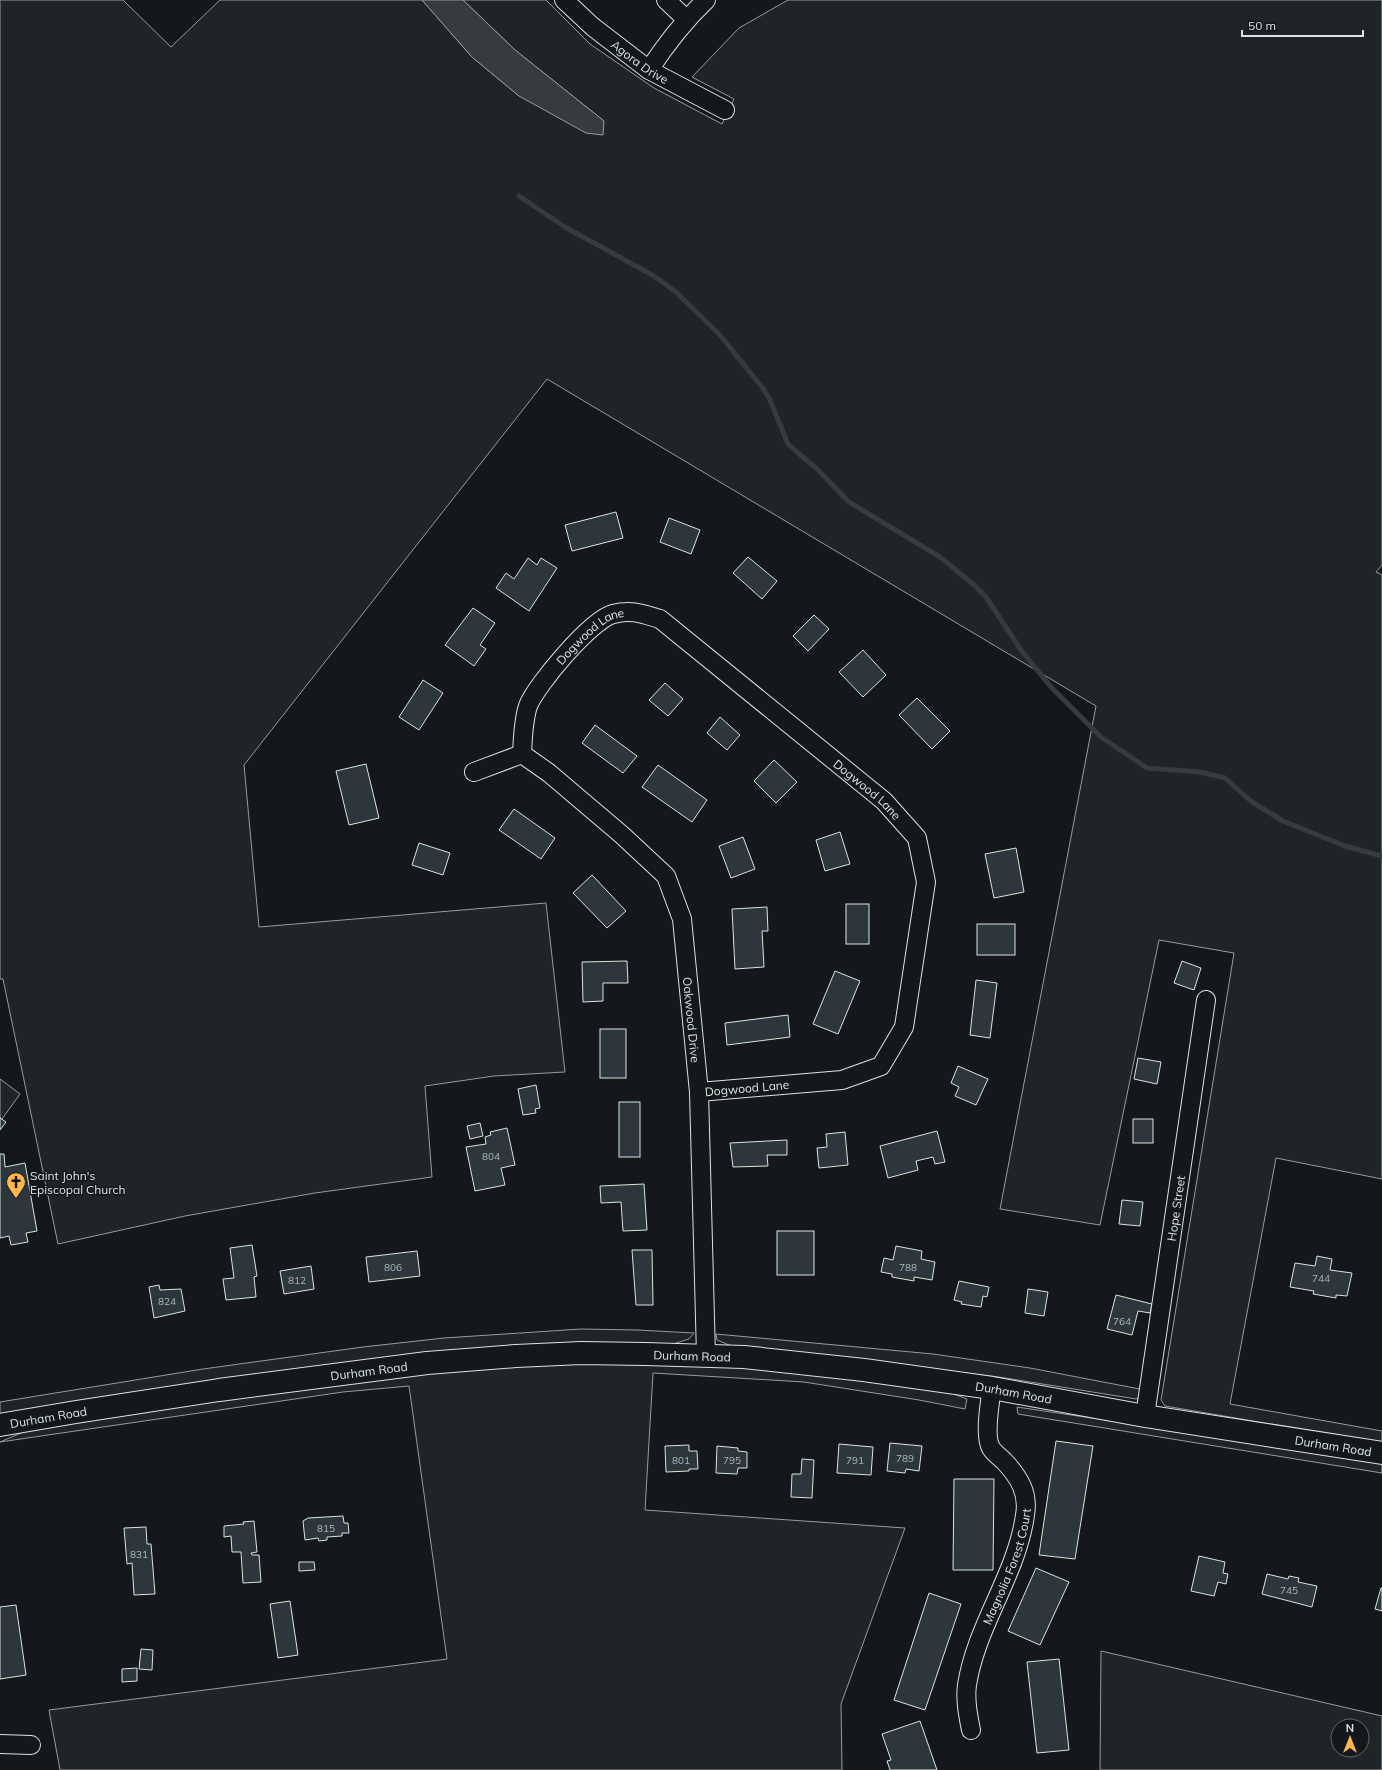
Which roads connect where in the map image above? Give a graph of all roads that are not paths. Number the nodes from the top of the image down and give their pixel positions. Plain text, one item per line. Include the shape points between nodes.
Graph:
1 (564, 0) edge
2 (666, 0) edge
3 (706, 0) edge
4 (686, 19) junction
5 (649, 70) junction
6 (725, 110) dead end
7 (522, 754) junction
8 (474, 772) dead end
9 (1206, 1000) dead end
10 (699, 1092) junction
11 (706, 1356) junction
12 (992, 1388) junction
13 (1145, 1416) junction
14 (0, 1426) edge
15 (1382, 1453) edge
16 (971, 1730) dead end
17 (0, 1744) edge
18 (31, 1745) dead end

1 - 5 street, Agora Drive via 593,27
2 - 4 street
3 - 4 street
4 - 5 street
5 - 6 street, Agora Drive
7 - 8 street
7 - 10 street, Oakwood Drive via 549,773 666,876 682,919
7 - 10 street, Dogwood Lane via 524,721 534,693 582,636 596,624 612,614 637,612 660,620 884,801 918,838 926,882 904,1028 881,1066 842,1080
9 - 13 street, Hope Street
10 - 11 street, Oakwood Drive
11 - 12 main road, Durham Road via 814,1364
11 - 14 main road, Durham Road via 581,1353 427,1363 219,1390
12 - 13 main road, Durham Road
12 - 16 street, Magnolia Forest Court via 988,1410 991,1447 1020,1480 1025,1491 1026,1507 1012,1562 994,1602 967,1685 966,1698
13 - 15 main road, Durham Road
17 - 18 street

